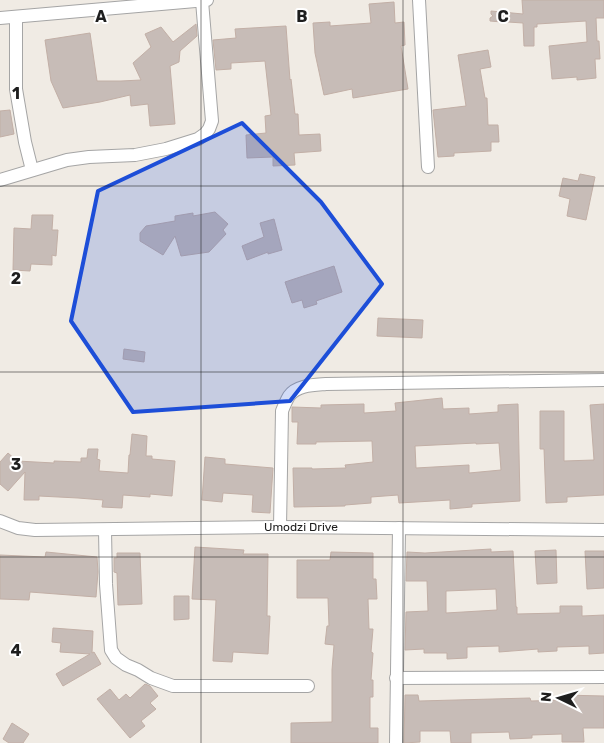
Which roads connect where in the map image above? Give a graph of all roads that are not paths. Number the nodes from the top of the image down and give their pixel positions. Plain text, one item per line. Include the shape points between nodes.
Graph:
1 (202, 0) edge
2 (207, 0) edge
3 (419, 0) edge
4 (16, 17) junction
5 (0, 18) edge
6 (428, 167) dead end
7 (32, 170) junction
8 (0, 180) edge
9 (604, 380) edge
10 (0, 522) edge
11 (280, 526) junction
12 (399, 528) junction
13 (105, 530) junction
14 (604, 530) edge
15 (604, 677) edge
16 (396, 678) junction
17 (308, 686) dead end
18 (396, 743) edge

1 - 2 street
1 - 4 street
1 - 7 street via 212,121 205,134 166,149 135,155 67,160
3 - 6 street
4 - 5 street
4 - 7 street via 16,89
7 - 8 street
9 - 11 street via 326,384 298,389 290,395 282,411
10 - 13 street, Umodzi Drive via 35,530
11 - 12 street, Umodzi Drive
11 - 13 street, Umodzi Drive
12 - 14 street, Umodzi Drive
12 - 16 street
13 - 17 street via 110,650 116,658 151,678 173,686
15 - 16 street
16 - 18 street

